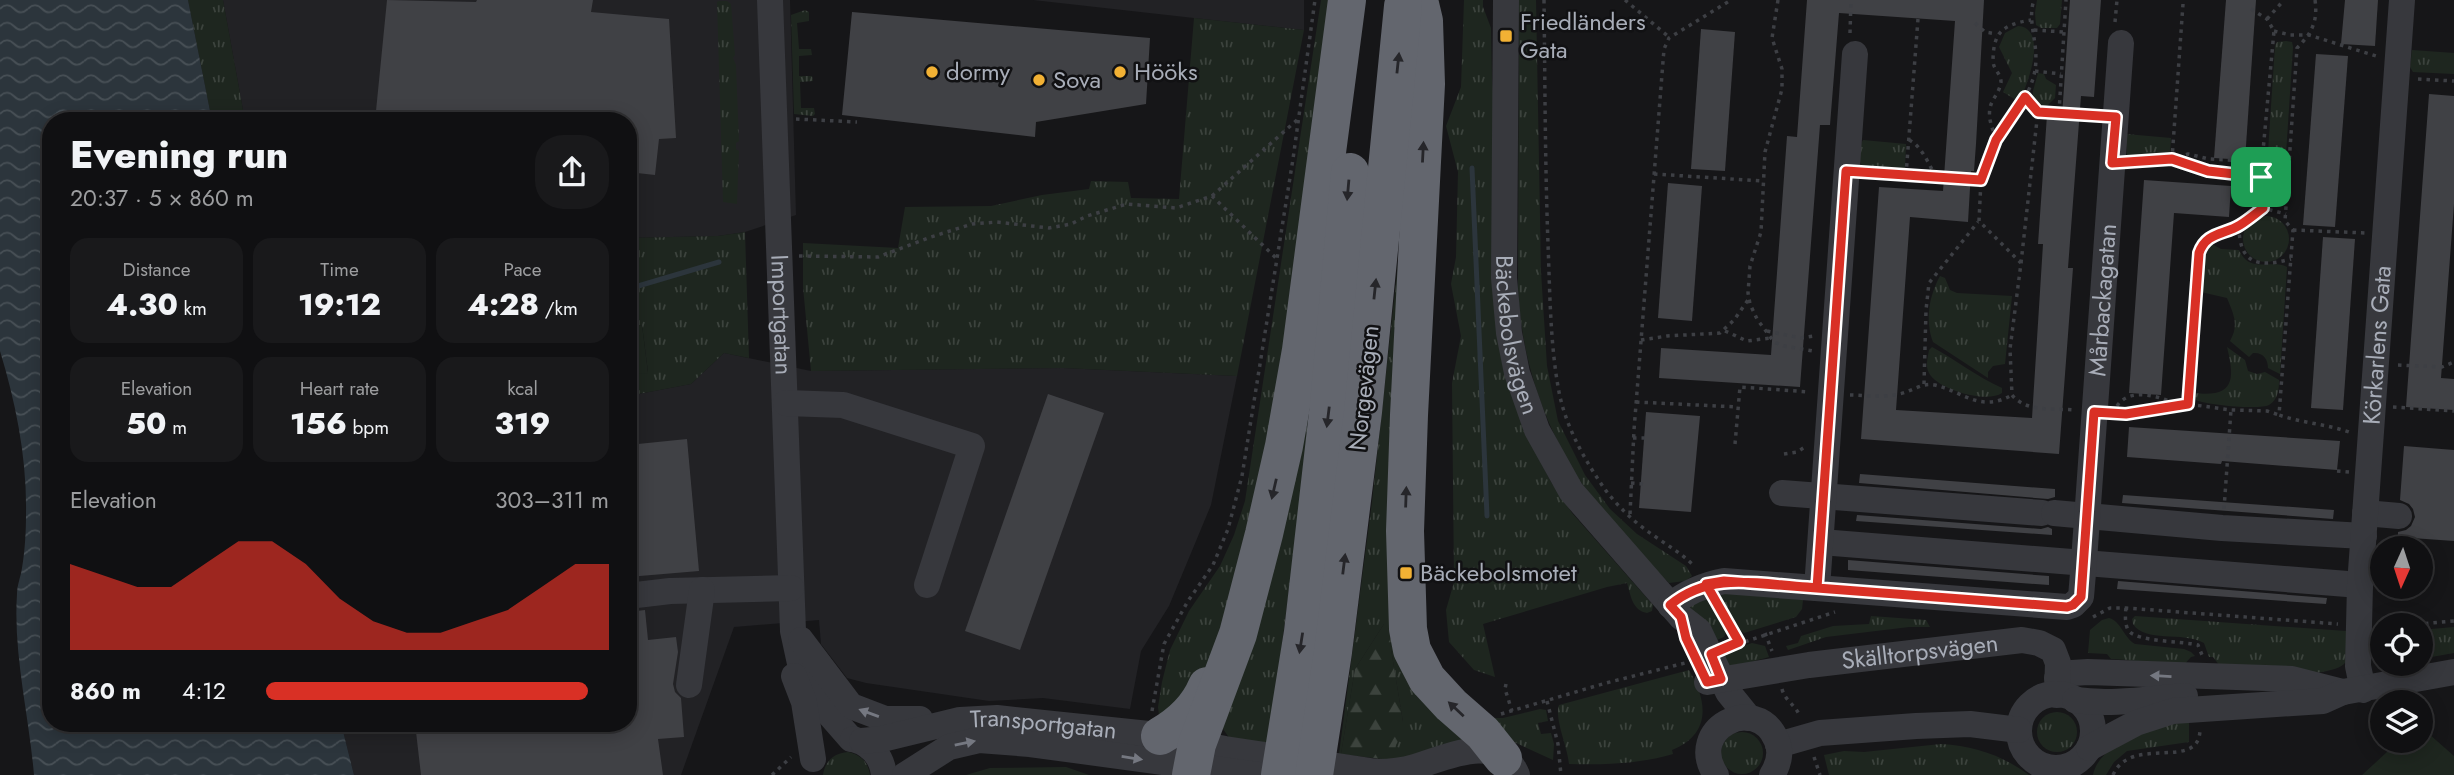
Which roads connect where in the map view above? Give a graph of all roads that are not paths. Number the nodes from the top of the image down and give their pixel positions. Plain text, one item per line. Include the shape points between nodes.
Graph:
1 (770, 0) edge
2 (1348, 0) edge
3 (1365, 0) edge
4 (1404, 0) edge
5 (1419, 0) edge
6 (1506, 0) edge
7 (2402, 0) edge
8 (2121, 43) dead end
9 (1855, 54) road end
10 (786, 403) junction
11 (1782, 493) dead end
12 (1823, 496) junction
13 (2086, 516) junction
14 (2399, 516) dead end
15 (2365, 524) junction
16 (1821, 542) junction
17 (2084, 561) junction
18 (2360, 584) junction
19 (928, 585) dead end
20 (791, 588) junction
21 (1817, 588) junction
22 (702, 590) junction
23 (637, 595) edge
24 (1246, 605) junction
25 (1676, 611) junction
26 (793, 631) junction
27 (1709, 669) junction
28 (1767, 671) junction
29 (2454, 672) edge
30 (689, 685) dead end
31 (2344, 689) junction
32 (2063, 691) junction
33 (1752, 719) junction
34 (960, 720) junction
35 (2019, 730) junction
36 (1713, 734) junction
37 (1160, 736) junction
38 (856, 740) junction
39 (1778, 745) junction
40 (2089, 748) junction
41 (1206, 761) edge
42 (806, 766) edge
43 (1514, 770) edge
44 (2067, 771) edge
45 (1709, 774) edge
46 (884, 775) edge
47 (905, 775) edge
48 (1258, 775) edge
49 (1280, 775) edge
50 (1314, 775) edge
51 (1772, 775) edge

1 - 10 street, Importgatan
2 -> 24 highway via 1298,363 1284,446
3 -> 49 highway, Norgevägen via 1329,404 1303,632
50 -> 4 highway, Norgevägen via 1363,412
43 -> 5 highway via 1427,678 1412,650 1408,629 1405,531 1426,84
6 - 25 street, Bäckebolsvägen via 1504,278 1517,373 1537,429 1571,491
7 - 15 street, Körkarlens Gata
8 - 13 street, Mårbackagatan via 2104,413
9 - 12 street via 1826,394
10 - 19 street via 843,405 972,446
10 - 20 street, Importgatan
11 - 12 street
12 - 13 street
12 - 16 street
13 - 15 street via 2222,528
13 - 17 street, Mårbackagatan
14 - 15 street
15 - 18 street, Körkarlens Gata
16 - 17 street
16 - 21 street
17 - 18 street
17 - 21 street, Mårbackagatan via 2081,597 2067,607
18 - 31 street, Körkarlens Gata via 2358,666
20 - 22 street
20 - 26 street, Importgatan
21 - 25 street, Mårbackagatan via 1724,581 1681,596
22 - 23 street
22 - 30 street
24 - 37 highway via 1203,696 1185,718
24 - 41 highway
25 - 27 street, Bäckebolsvägen via 1686,638
34 -> 26 street via 885,719 850,706
26 - 38 street, Importgatan via 801,668 830,715
26 - 42 street, Importgatan via 788,654 804,702
27 - 28 street, Skälltorpsvägen
27 - 33 street, Bäckebolsvägen
27 - 36 street, Bäckebolsvägen
28 - 32 street, Skälltorpsvägen via 2022,640 2053,650
28 - 33 street via 1752,689
29 - 31 street
31 -> 32 street via 2223,691 2098,703
31 - 40 street via 2323,701 2173,711 2136,723
32 - 35 street via 2031,704
32 - 40 street, Skälltorpsvägen via 2084,707 2090,718 2093,736
33 - 36 street via 1729,721
33 - 39 street via 1773,732
34 - 37 street, Transportgatan via 997,718
34 - 38 street, Transportgatan
35 - 39 street via 1970,724 1820,733
35 - 44 street via 2021,744 2033,761
36 - 45 street
37 - 41 street, Transportgatan
38 - 42 street, Transportgatan via 831,742
38 - 46 street via 877,753
39 - 51 street via 1779,758
40 - 44 street
41 - 43 street via 1394,772 1467,750 1492,752
47 -> 41 street, Transportgatan via 949,747 979,740
41 - 48 street

